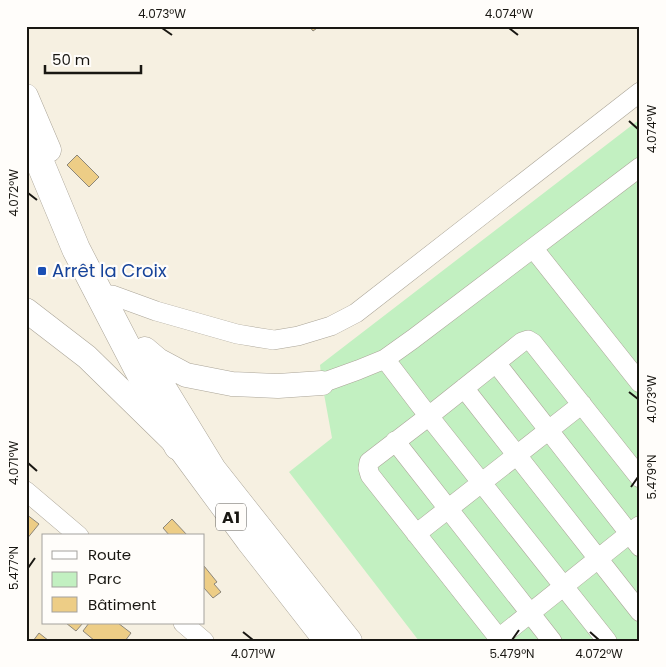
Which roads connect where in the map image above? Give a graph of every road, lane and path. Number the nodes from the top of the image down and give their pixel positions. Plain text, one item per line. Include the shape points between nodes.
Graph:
1 (640, 92) edge
2 (26, 96) edge
3 (26, 129) edge
4 (640, 167) edge
5 (533, 248) junction
6 (112, 295) junction
7 (26, 310) edge
8 (132, 336) junction
9 (385, 358) junction
10 (496, 363) junction
11 (322, 383) joint
12 (640, 383) edge
13 (464, 388) junction
14 (582, 404) junction
15 (429, 416) junction
16 (548, 430) junction
17 (395, 442) junction
18 (178, 446) junction
19 (516, 455) junction
20 (640, 478) edge
21 (481, 482) junction
22 (26, 491) edge
23 (448, 508) junction
24 (77, 534) edge
25 (416, 534) junction
26 (636, 535) edge
27 (598, 559) junction
28 (564, 586) junction
29 (640, 612) edge
30 (530, 613) junction
31 (184, 624) edge
32 (500, 639) edge
33 (204, 641) edge
34 (326, 641) edge
35 (350, 641) edge
36 (552, 641) edge
37 (607, 641) edge

1 - 6 street via 356,313 331,326 274,340 237,334
2 - 6 main road
3 - 18 highway via 76,249
4 - 5 street
5 - 9 street
5 - 12 street
6 - 8 main road
7 - 18 main road, A1 via 87,358
8 - 11 main road via 158,360 186,375 232,384 278,386
8 - 35 main road, A1 via 214,469
9 - 11 street
9 - 15 street
10 - 13 street
10 - 14 street via 528,340
10 - 16 street
13 - 15 street
13 - 19 street
14 - 16 street
14 - 20 street
15 - 17 street
15 - 21 street
16 - 19 street
16 - 26 street
17 - 23 street
17 - 25 street via 369,462 368,468
18 - 34 main road, A1
19 - 21 street
19 - 27 street
21 - 23 street
21 - 28 street
22 - 24 street
23 - 25 street
23 - 30 street
25 - 32 street
26 - 27 street
27 - 28 street
27 - 29 street
28 - 30 street
28 - 37 street
30 - 32 street
30 - 36 street
31 - 33 street

